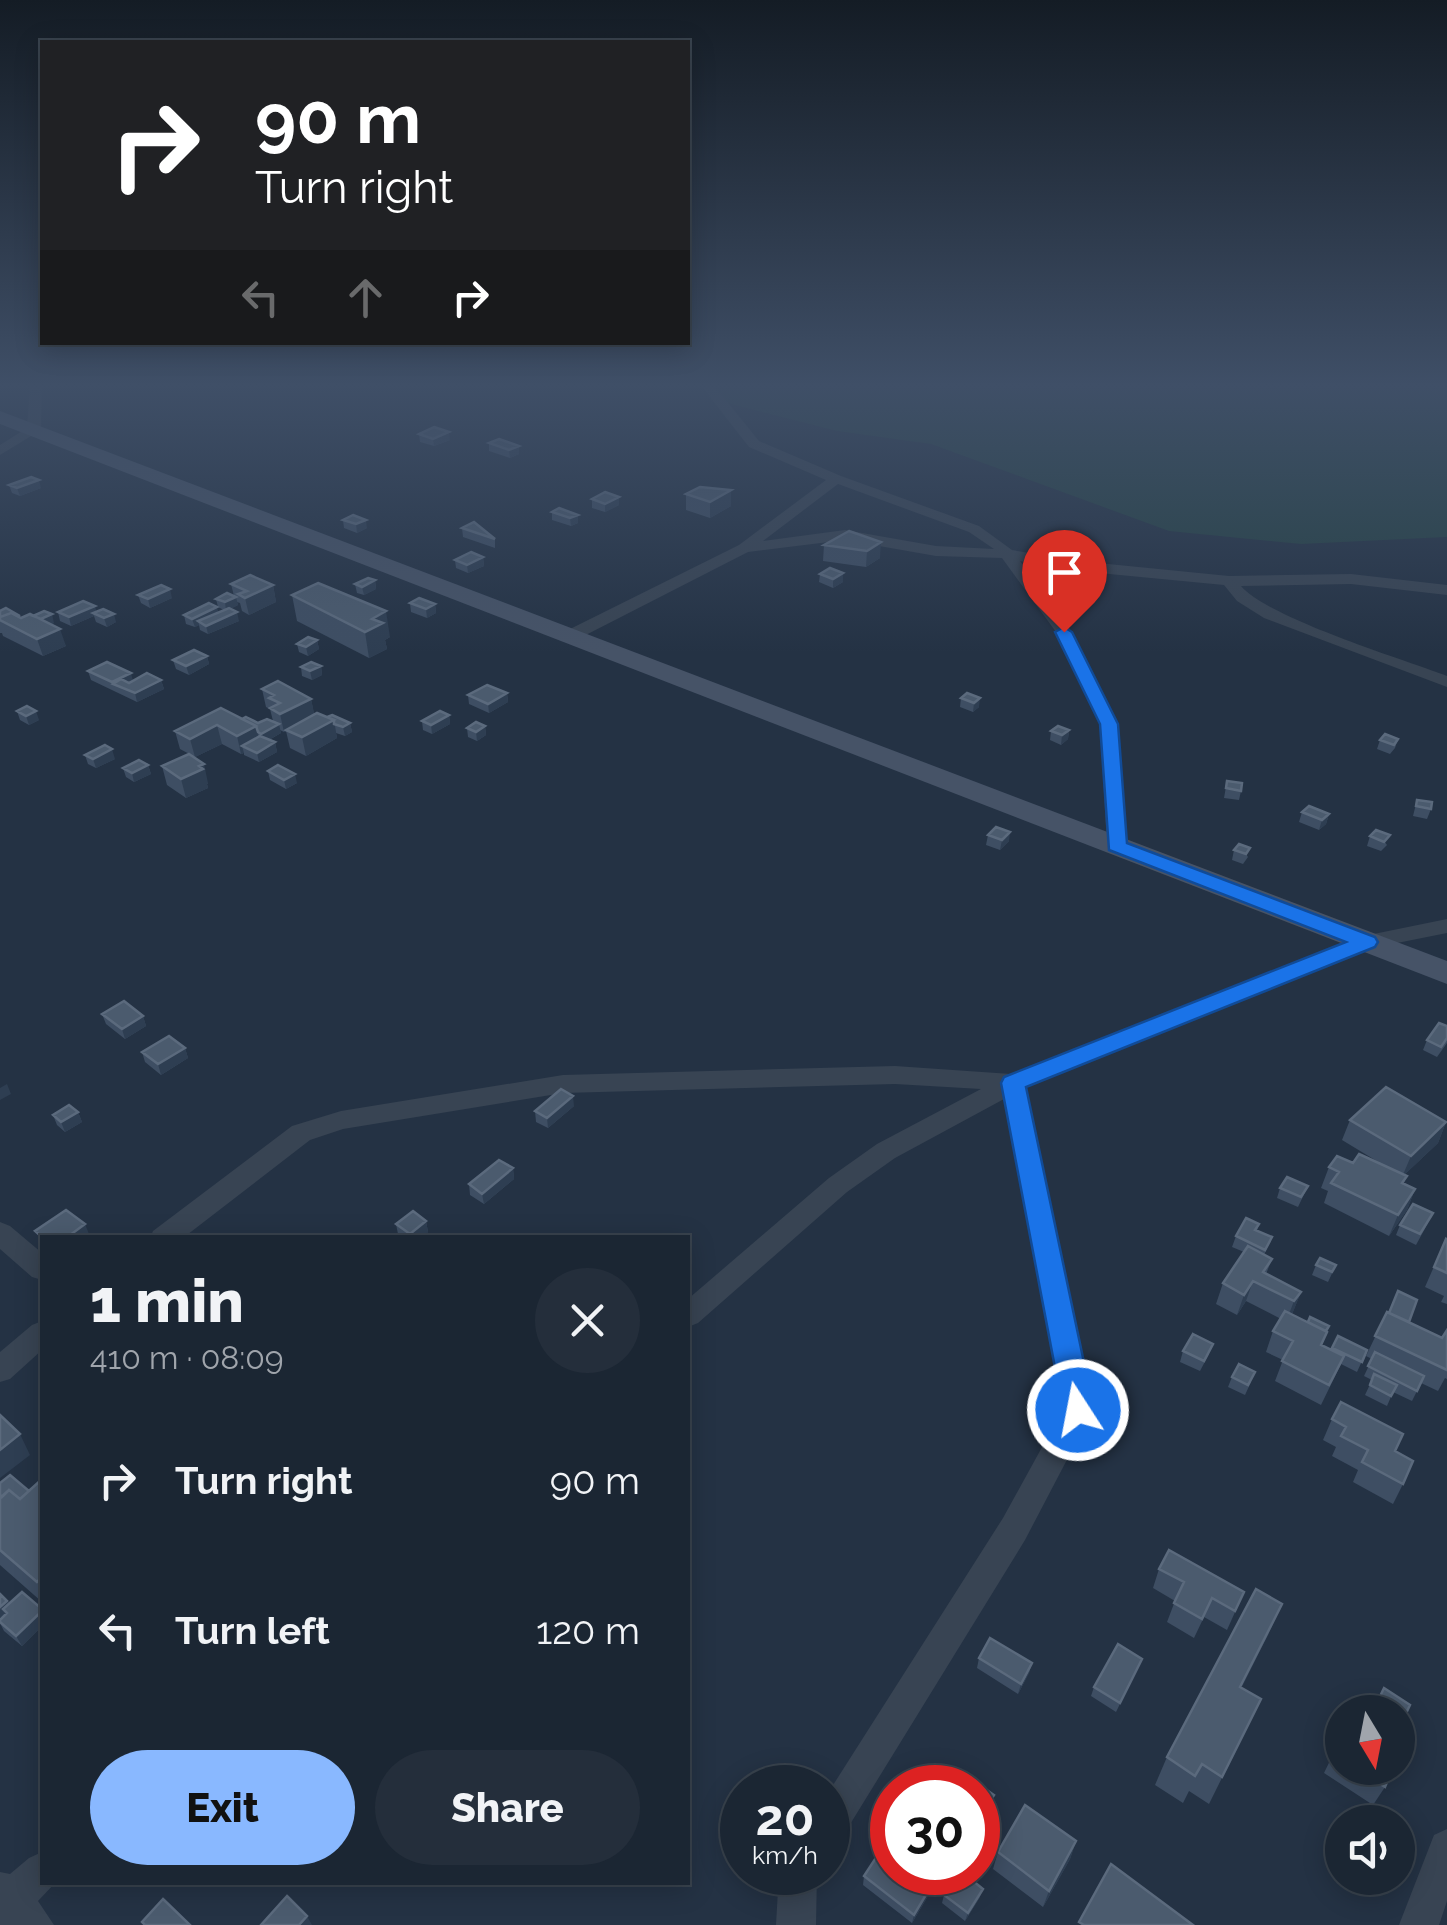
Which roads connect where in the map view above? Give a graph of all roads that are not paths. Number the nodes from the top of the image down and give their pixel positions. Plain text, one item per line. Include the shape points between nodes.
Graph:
1 (145, 473) edge
2 (820, 473) edge
3 (836, 480) junction
4 (744, 548) junction
5 (1008, 554) junction
6 (1229, 581) junction
7 (1447, 590) edge
8 (570, 636) junction
9 (1447, 682) edge
10 (1117, 846) junction
11 (1447, 926) edge
12 (1367, 942) junction
13 (1447, 973) edge
14 (1013, 1083) junction
15 (0, 1233) edge
16 (167, 1235) edge
17 (40, 1268) edge
18 (690, 1313) edge
19 (40, 1335) edge
20 (0, 1370) edge
21 (850, 1791) edge
22 (1447, 1848) edge
23 (40, 1873) edge
24 (797, 1895) edge
25 (11, 1905) edge
26 (796, 1925) edge
27 (1419, 1925) edge

1 - 8 street
2 - 3 street
3 - 4 street
3 - 5 street via 974,529
4 - 5 street via 845,536
4 - 8 street
5 - 6 street
5 - 10 street via 1064,632 1109,724
6 - 7 street via 1351,579
6 - 9 street via 1270,614
8 - 10 street
10 - 12 street
11 - 12 street
12 - 13 street
12 - 14 street
14 - 16 street via 895,1076 563,1084 341,1120 301,1132
14 - 18 street via 886,1151 838,1185
14 - 21 street via 1078,1410 1014,1529
15 - 17 street
19 - 20 street
22 - 27 street
23 - 25 street
24 - 26 street

